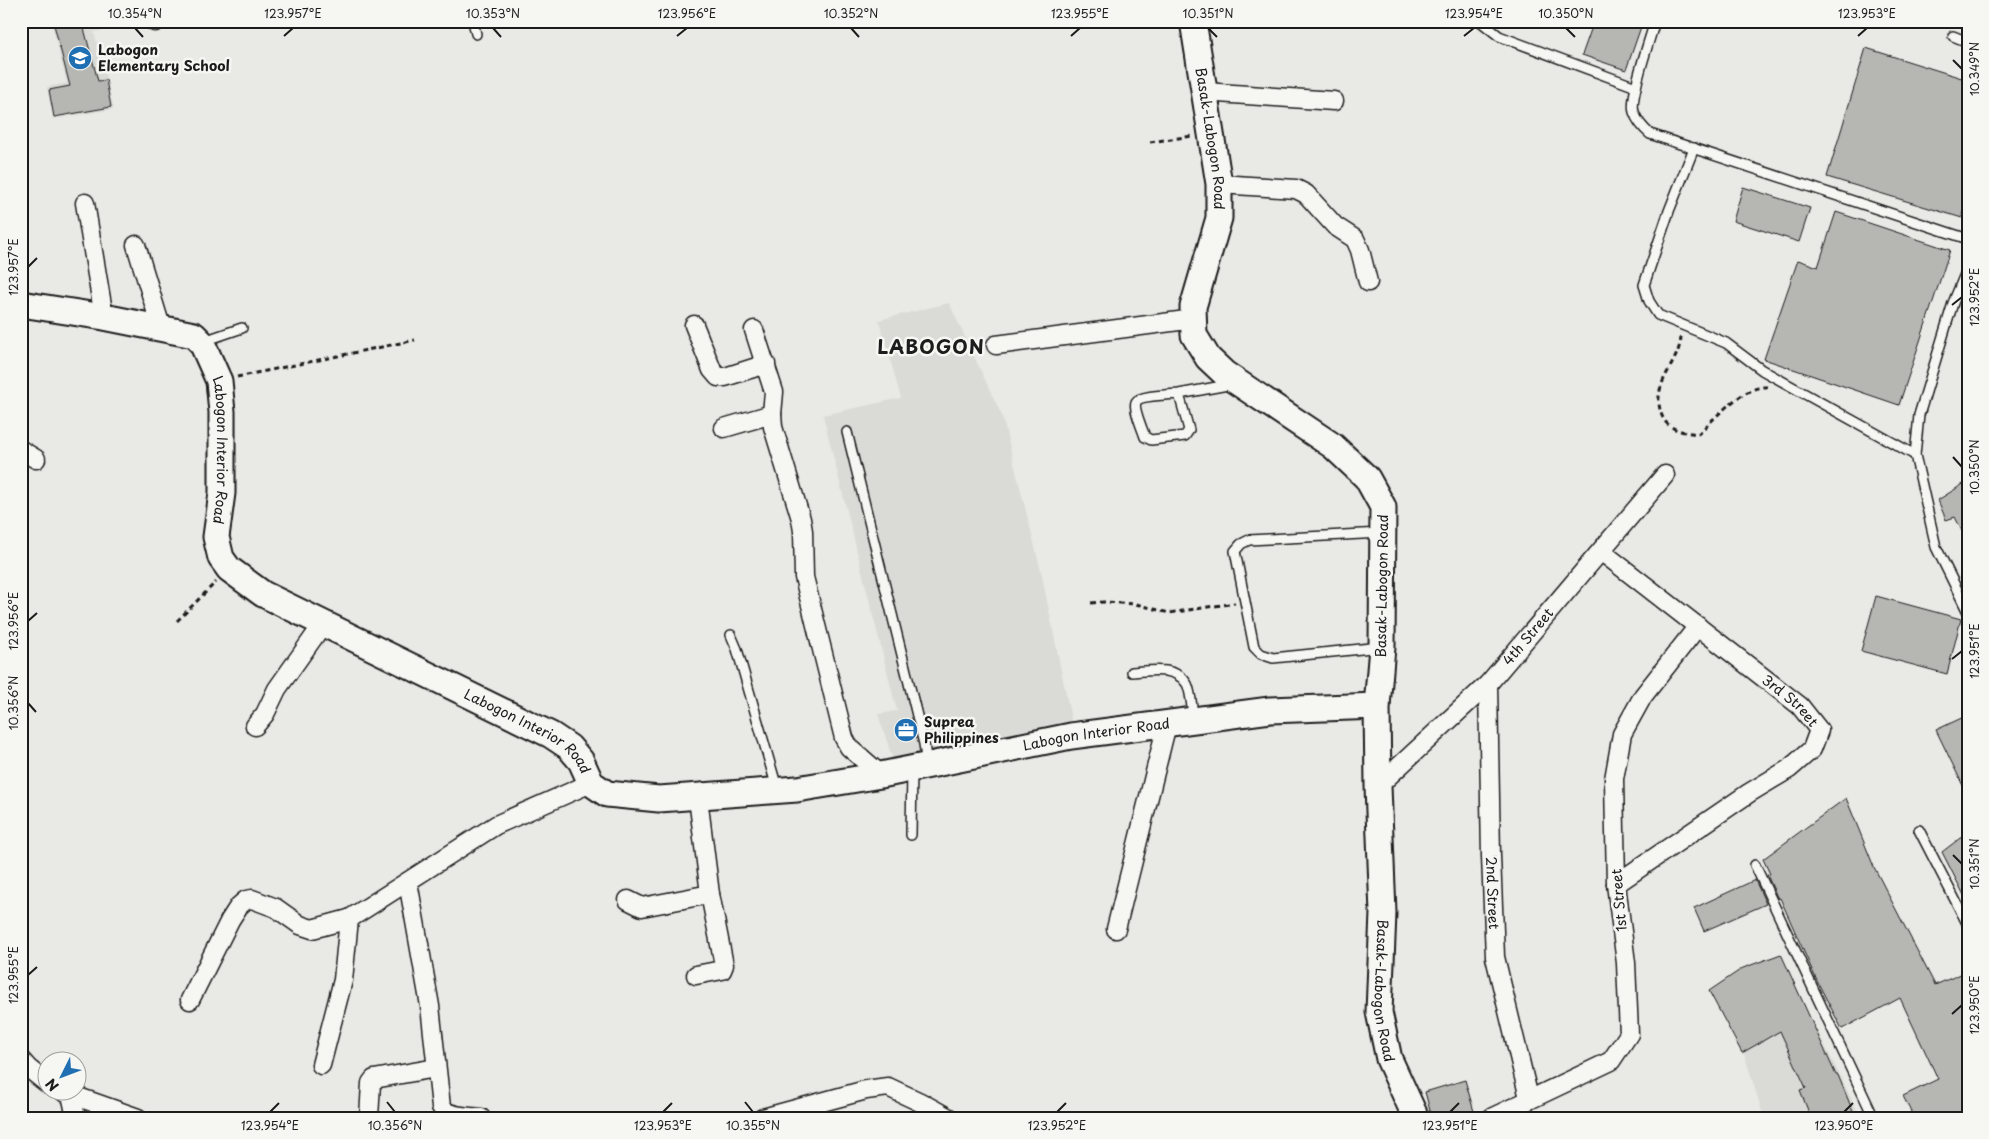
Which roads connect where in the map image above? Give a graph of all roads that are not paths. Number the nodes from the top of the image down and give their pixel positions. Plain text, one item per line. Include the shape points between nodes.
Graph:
1 (473, 21) edge
2 (1193, 21) edge
3 (1480, 21) edge
4 (1656, 21) edge
5 (476, 34) dead end
6 (1953, 36) dead end
7 (1968, 42) edge
8 (1636, 87) junction
9 (1204, 92) junction
10 (1334, 100) dead end
11 (1694, 148) junction
12 (1219, 184) junction
13 (85, 203) dead end
14 (1968, 239) edge
15 (136, 245) dead end
16 (1968, 267) edge
17 (1368, 282) dead end
18 (21, 304) edge
19 (104, 317) junction
20 (1194, 319) junction
21 (694, 325) dead end
22 (161, 328) junction
23 (242, 328) dead end
24 (754, 330) dead end
25 (202, 342) junction
26 (996, 345) dead end
27 (766, 364) junction
28 (1238, 384) junction
29 (1179, 394) junction
30 (772, 414) junction
31 (724, 428) dead end
32 (847, 432) dead end
33 (1915, 454) junction
34 (1665, 476) dead end
35 (1384, 532) junction
36 (1602, 552) junction
37 (1968, 612) edge
38 (322, 624) junction
39 (1698, 626) junction
40 (731, 635) dead end
41 (1382, 647) junction
42 (1132, 672) dead end
43 (1488, 684) junction
44 (1377, 706) junction
45 (1194, 720) junction
46 (1167, 724) junction
47 (255, 726) dead end
48 (919, 766) junction
49 (882, 775) junction
50 (591, 783) junction
51 (1378, 786) junction
52 (778, 791) junction
53 (698, 798) junction
54 (1919, 830) dead end
55 (911, 835) dead end
56 (1755, 865) dead end
57 (408, 882) junction
58 (1616, 884) junction
59 (710, 894) junction
60 (628, 900) dead end
61 (350, 918) junction
62 (1968, 925) edge
63 (1116, 929) dead end
64 (696, 975) dead end
65 (190, 1000) dead end
66 (21, 1060) edge
67 (321, 1065) dead end
68 (436, 1068) junction
69 (38, 1075) edge
70 (1530, 1098) junction
71 (88, 1100) edge
72 (70, 1102) edge
73 (76, 1118) edge
74 (138, 1118) edge
75 (369, 1118) edge
76 (481, 1118) edge
77 (763, 1118) edge
78 (949, 1118) edge
79 (1416, 1118) edge
80 (1491, 1118) edge
81 (1874, 1118) edge

1 - 5 lane
2 - 9 street, Basak-Labogon Road
3 - 8 lane via 1499,36
4 - 8 lane
6 - 7 lane
8 - 11 lane via 1633,110 1641,126 1650,134
9 - 10 street
9 - 12 street, Basak-Labogon Road
11 - 14 lane
11 - 33 lane via 1644,285 1658,315 1726,343 1782,382
12 - 17 street via 1296,189 1306,194 1335,226 1355,239
12 - 20 street, Basak-Labogon Road via 1219,218 1193,307
13 - 19 street
15 - 22 street
16 - 33 lane via 1953,303 1919,415
18 - 19 street
19 - 22 street
20 - 26 street
20 - 28 street, Basak-Labogon Road via 1194,335 1208,358
21 - 27 street via 712,370 718,377
22 - 25 street via 194,335
23 - 25 lane
24 - 27 street
25 - 38 street, Labogon Interior Road via 219,381 222,412 222,493 216,537 221,558 229,569 263,594
27 - 30 street via 774,392
28 - 29 lane
28 - 35 street, Basak-Labogon Road via 1333,446 1367,478 1383,507
29 - 29 lane via 1152,396 1136,402 1145,438 1185,436 1189,430
30 - 31 street
30 - 49 street via 804,531 804,577 844,738 849,747
32 - 48 lane via 922,734
33 - 37 lane via 1936,547
34 - 36 street, 4th Street
35 - 41 street, Basak-Labogon Road
35 - 41 lane via 1249,540 1235,551 1254,647 1261,654 1273,658
36 - 39 street, 3rd Street
36 - 43 street, 4th Street
38 - 47 street
38 - 50 street, Labogon Interior Road via 551,735 569,746 581,761
39 - 58 street, 1st Street via 1643,696 1622,734 1614,779
39 - 58 street, 3rd Street via 1800,706 1818,730 1812,749 1789,769
40 - 52 lane
41 - 44 street, Basak-Labogon Road
42 - 45 lane via 1167,670 1179,677 1187,684
43 - 51 street, 4th Street
43 - 70 street, 2nd Street via 1495,957
44 - 45 street, Labogon Interior Road via 1270,710
44 - 51 street, Basak-Labogon Road
45 - 46 street, Labogon Interior Road
46 - 48 street, Labogon Interior Road via 1071,736
46 - 63 street
48 - 49 street, Labogon Interior Road
48 - 55 lane
49 - 52 street, Labogon Interior Road
50 - 53 street, Labogon Interior Road via 607,794 659,800
50 - 57 street via 496,825
51 - 79 street, Basak-Labogon Road via 1383,913 1378,1012 1389,1059
52 - 53 street, Labogon Interior Road
53 - 59 street
54 - 62 lane
56 - 81 lane
57 - 61 street
57 - 68 street via 430,1006
58 - 70 street, 1st Street via 1626,963 1629,1034 1611,1061
59 - 60 street via 642,907
59 - 64 street via 724,965 722,970
61 - 65 street via 312,929 300,925 276,908 252,898 246,900 230,920
61 - 67 street via 343,980
66 - 69 street
68 - 75 street via 374,1078
68 - 76 street via 441,1107 450,1114
70 - 80 street, 1st Street
71 - 74 street
72 - 73 street
77 - 78 street via 888,1087

